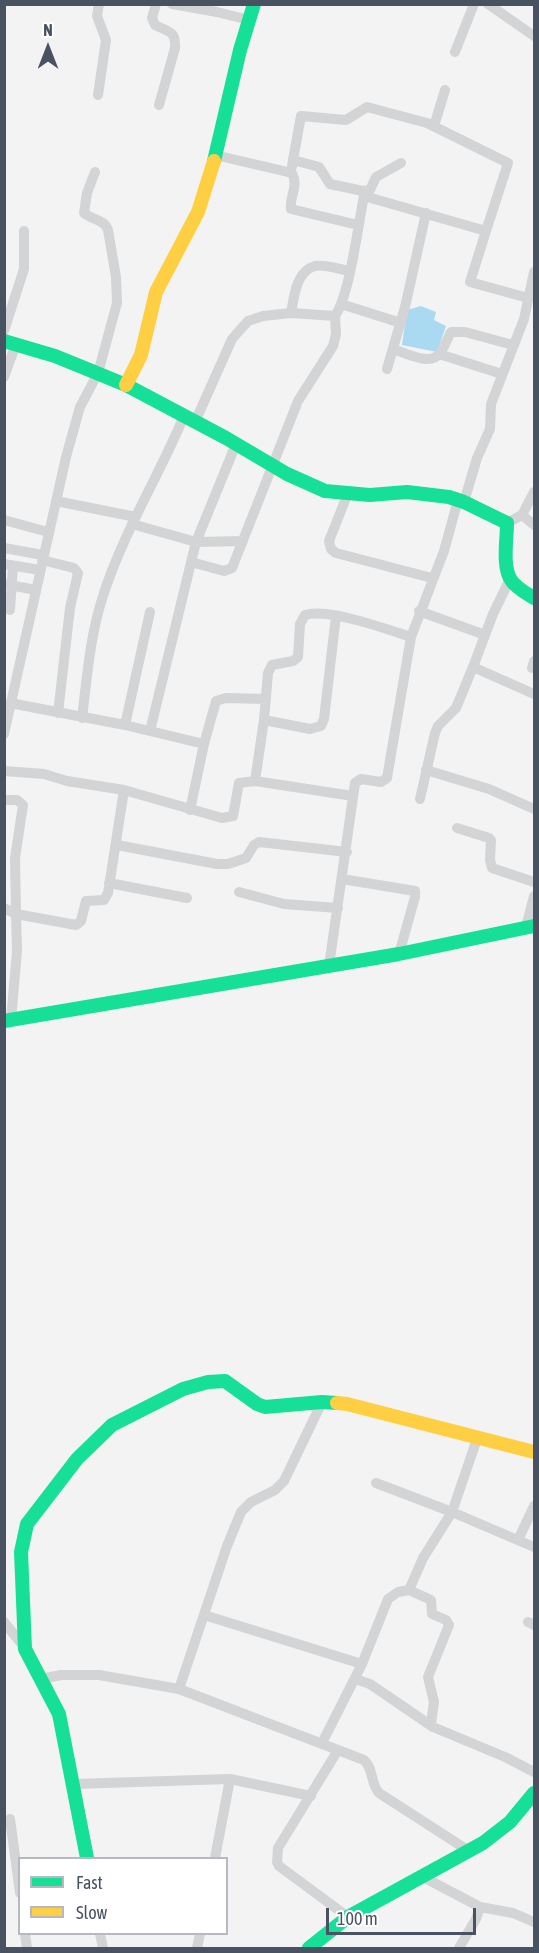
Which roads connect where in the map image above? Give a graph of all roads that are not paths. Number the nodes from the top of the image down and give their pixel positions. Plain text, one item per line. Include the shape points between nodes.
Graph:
1 (99, 4) edge
2 (156, 4) edge
3 (172, 4) edge
4 (254, 4) edge
5 (474, 4) edge
6 (488, 4) edge
7 (249, 21) junction
8 (534, 36) edge
9 (455, 52) dead end
10 (445, 90) dead end
11 (98, 95) dead end
12 (159, 105) dead end
13 (434, 126) junction
14 (214, 156) junction
15 (293, 160) junction
16 (401, 163) dead end
17 (95, 172) dead end
18 (291, 173) junction
19 (426, 213) junction
20 (358, 225) junction
21 (24, 231) dead end
22 (486, 231) junction
23 (349, 271) junction
24 (534, 272) edge
25 (528, 298) junction
26 (341, 304) junction
27 (291, 313) junction
28 (334, 316) junction
29 (400, 323) junction
30 (4, 331) edge
31 (10, 342) edge
32 (513, 345) junction
33 (393, 350) junction
34 (440, 354) junction
35 (387, 369) dead end
36 (98, 373) junction
37 (502, 374) junction
38 (4, 377) edge
39 (126, 385) junction
40 (190, 419) junction
41 (236, 444) junction
42 (274, 466) junction
43 (348, 493) junction
44 (534, 493) edge
45 (56, 501) junction
46 (461, 501) junction
47 (522, 515) junction
48 (4, 520) edge
49 (134, 521) junction
50 (507, 523) junction
51 (534, 525) edge
52 (48, 532) junction
53 (243, 541) junction
54 (196, 542) junction
55 (4, 548) edge
56 (42, 561) junction
57 (191, 562) junction
58 (9, 565) edge
59 (432, 578) junction
60 (510, 579) junction
61 (8, 584) edge
62 (36, 590) junction
63 (534, 598) edge
64 (7, 609) edge
65 (150, 612) dead end
66 (419, 612) junction
67 (30, 615) junction
68 (336, 616) junction
69 (485, 635) junction
70 (411, 637) junction
71 (473, 667) junction
72 (534, 694) edge
73 (266, 699) junction
74 (10, 703) junction
75 (58, 713) junction
76 (82, 718) junction
77 (264, 720) junction
78 (124, 725) junction
79 (150, 731) junction
80 (4, 734) edge
81 (204, 744) junction
82 (426, 770) junction
83 (4, 771) edge
84 (255, 781) junction
85 (124, 790) junction
86 (353, 796) junction
87 (4, 800) edge
88 (420, 800) dead end
89 (534, 809) edge
90 (190, 810) junction
91 (457, 828) dead end
92 (117, 845) junction
93 (347, 852) junction
94 (342, 879) junction
95 (534, 882) edge
96 (109, 883) junction
97 (239, 892) dead end
98 (534, 896) edge
99 (187, 898) dead end
100 (4, 908) edge
101 (338, 908) junction
102 (16, 914) junction
103 (530, 926) edge
104 (399, 954) junction
105 (328, 966) junction
106 (8, 1021) edge
107 (322, 1402) junction
108 (477, 1439) junction
109 (534, 1452) edge
110 (376, 1484) dead end
111 (534, 1506) edge
112 (452, 1512) junction
113 (518, 1540) junction
114 (534, 1547) edge
115 (409, 1590) junction
116 (204, 1615) junction
117 (4, 1622) edge
118 (26, 1649) junction
119 (362, 1664) junction
120 (41, 1679) junction
121 (355, 1679) junction
122 (179, 1689) junction
123 (433, 1727) junction
124 (322, 1743) junction
125 (338, 1750) junction
126 (534, 1772) edge
127 (230, 1779) junction
128 (74, 1784) junction
129 (534, 1793) edge
130 (311, 1796) junction
131 (10, 1819) dead end
132 (469, 1851) junction
133 (87, 1857) edge
134 (215, 1857) edge
135 (423, 1877) junction
136 (18, 1878) edge
137 (480, 1907) junction
138 (348, 1917) junction
139 (534, 1922) edge
140 (309, 1948) edge
141 (459, 1948) edge

1 - 11 street via 97,16 106,40
2 - 12 street via 152,18 155,26 176,39
3 - 7 street
4 - 7 street
5 - 9 street
6 - 8 street
7 - 14 street
10 - 13 street
13 - 15 street via 367,107 346,120 301,116
13 - 22 street via 508,163
14 - 18 street
14 - 39 street via 198,212 156,292 141,355
15 - 16 street via 319,167 330,184 363,191 370,190 376,177
15 - 18 street
17 - 36 street via 84,213 106,224 117,303
18 - 20 street via 291,209
19 - 20 street via 364,196
19 - 22 street
19 - 29 street
20 - 23 street
21 - 30 street via 24,269
22 - 25 street via 470,282
23 - 26 street
23 - 27 street via 316,266 307,271 299,280
24 - 25 street
25 - 32 street
26 - 28 street
26 - 29 street
27 - 28 street
27 - 40 street via 248,321 232,339
28 - 42 street via 333,346 298,401
29 - 33 street
31 - 36 street
31 - 38 street
32 - 34 street via 451,332
32 - 37 street
33 - 34 street via 433,359
33 - 35 street
34 - 37 street
36 - 39 street
36 - 45 street via 80,406
37 - 46 street via 491,404 490,429
39 - 40 street
40 - 41 street
40 - 49 street
41 - 42 street
41 - 54 street
42 - 43 street via 325,491
42 - 53 street
43 - 46 street via 407,492
43 - 59 street via 329,541 331,549
44 - 47 street
45 - 49 street
45 - 52 street
46 - 50 street
46 - 59 street
47 - 50 street
47 - 51 street
48 - 52 street
49 - 54 street
49 - 76 street via 102,596
50 - 60 street
52 - 56 street
53 - 54 street
53 - 57 street via 229,571
54 - 57 street
55 - 56 street
56 - 58 street
56 - 62 street
56 - 75 street via 74,568 78,573
57 - 79 street
58 - 61 street
59 - 66 street
60 - 63 street
60 - 69 street
61 - 62 street
61 - 64 street
62 - 67 street
64 - 67 street
65 - 78 street
66 - 69 street
66 - 70 street
67 - 74 street
68 - 70 street
68 - 73 street via 310,614 302,619 298,657 293,662 272,665
68 - 77 street via 321,726 310,729
69 - 71 street
70 - 86 street via 387,778 381,782 361,779 355,783
71 - 72 street
71 - 82 street via 456,708 435,733
73 - 77 street
73 - 81 street via 216,701
74 - 75 street
74 - 80 street
75 - 76 street
76 - 78 street
77 - 84 street
78 - 79 street
79 - 81 street
81 - 90 street
82 - 88 street
82 - 89 street via 489,789
83 - 85 street via 44,774
84 - 86 street
84 - 90 street via 239,783 233,816
85 - 90 street
85 - 92 street
86 - 93 street
87 - 102 street via 17,800 23,805 15,858
91 - 95 street via 491,840 492,868
92 - 93 street via 223,865 246,858 259,842
92 - 96 street
93 - 94 street
94 - 101 street
94 - 104 street via 415,891
96 - 99 street
96 - 102 street via 104,900 86,901 81,921 76,925
97 - 101 street via 284,904
98 - 103 street
100 - 102 street
101 - 105 street
102 - 106 street via 17,951
103 - 104 street
104 - 105 street
105 - 106 street
107 - 108 street via 347,1404
107 - 116 street via 280,1487 256,1498 241,1512
107 - 118 street via 265,1407 225,1381 216,1381 183,1389 112,1425 77,1459 27,1524 21,1552
108 - 109 street
108 - 112 street
110 - 112 street
111 - 113 street
112 - 113 street
112 - 115 street via 423,1558
113 - 114 street
115 - 119 street via 388,1599
115 - 123 street via 431,1600 432,1614 449,1625 428,1677 434,1702 430,1721
116 - 119 street
116 - 122 street
117 - 118 street
118 - 120 street
119 - 121 street
120 - 122 street via 99,1675
120 - 128 street via 59,1714
121 - 123 street via 370,1684
121 - 124 street
122 - 124 street
123 - 126 street
124 - 125 street
125 - 130 street
125 - 132 street via 368,1763 375,1788 391,1802
127 - 128 street
127 - 130 street
127 - 134 street
128 - 133 street
129 - 132 street via 499,1832
130 - 138 street via 278,1848 277,1862
131 - 136 street
132 - 135 street
135 - 137 street
135 - 138 street
137 - 139 street via 513,1913
137 - 141 street
138 - 140 street

